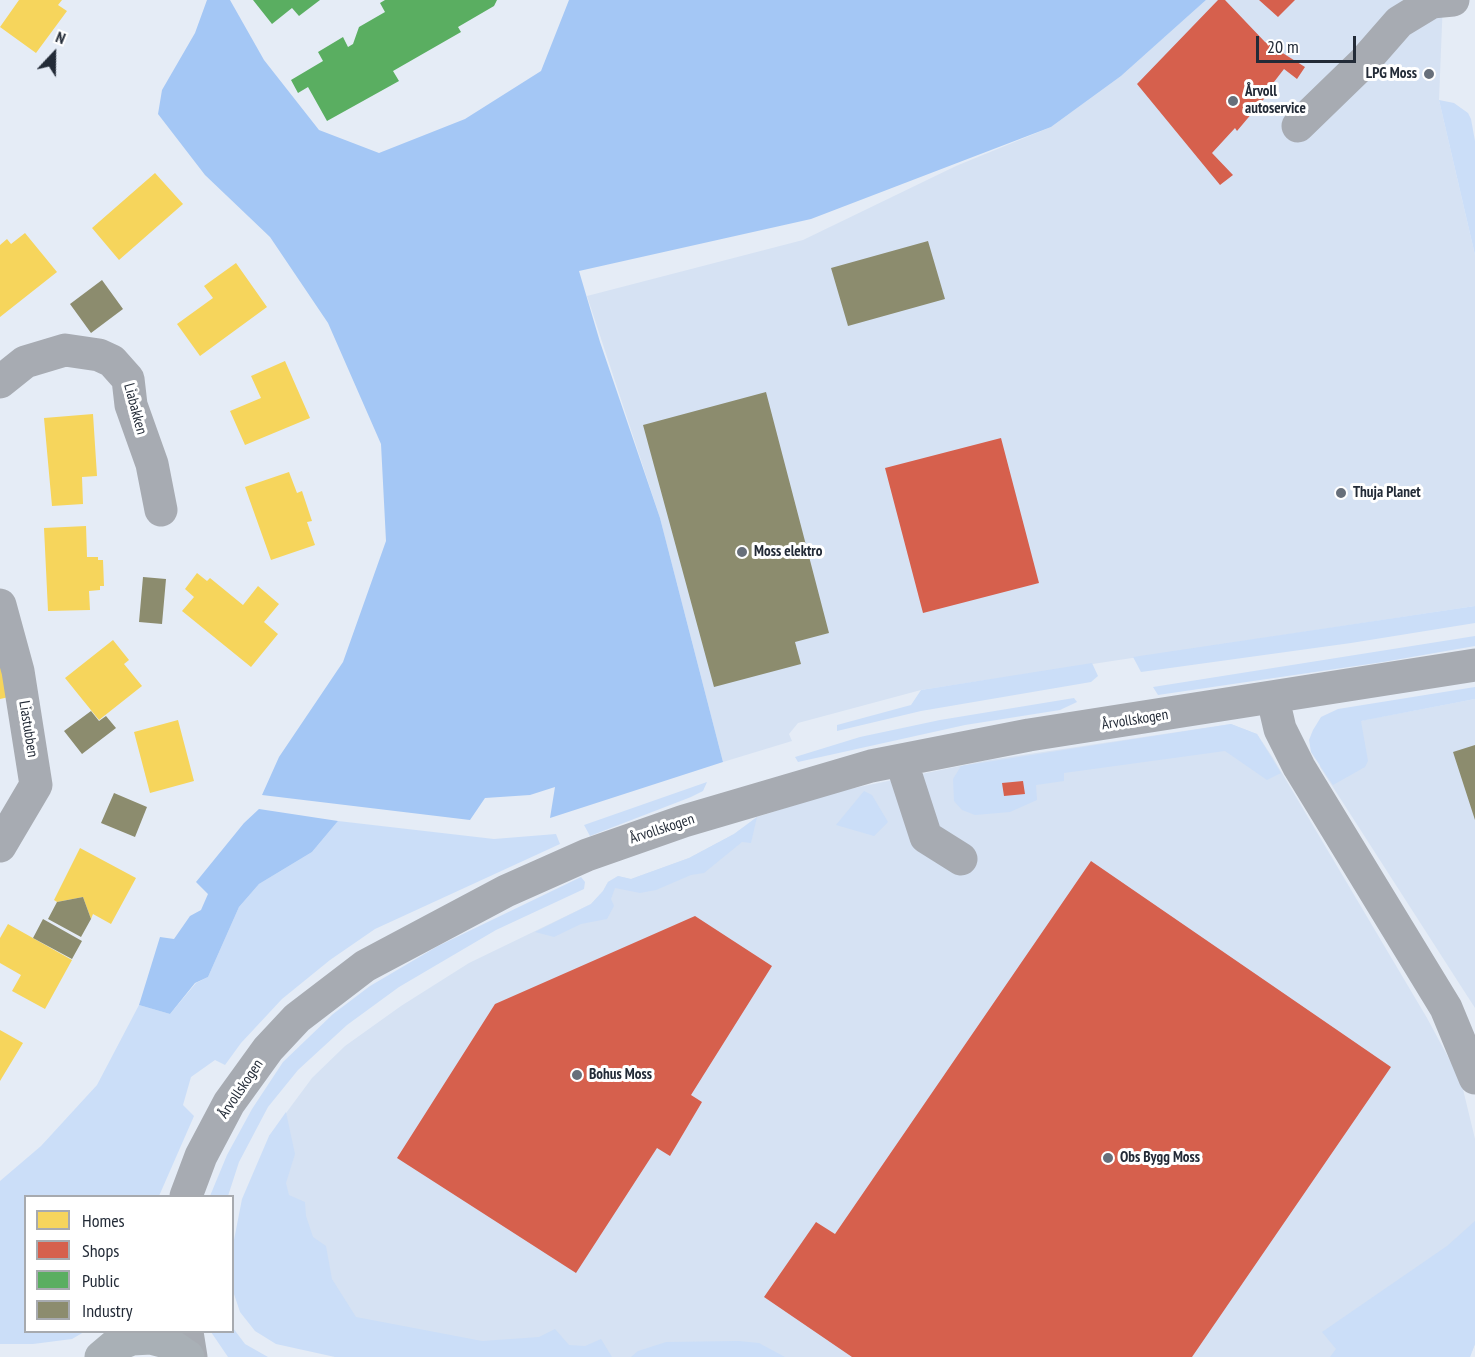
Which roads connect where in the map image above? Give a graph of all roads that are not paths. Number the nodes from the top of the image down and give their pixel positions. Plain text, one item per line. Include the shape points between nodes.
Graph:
1 (1453, 0) edge
2 (1298, 126) dead end
3 (0, 382) edge
4 (161, 510) dead end
5 (0, 605) edge
6 (1475, 665) edge
7 (1273, 699) junction
8 (901, 760) junction
9 (0, 846) edge
10 (961, 859) dead end
11 (1475, 1077) edge
12 (187, 1195) edge
13 (187, 1333) edge
14 (112, 1345) edge
15 (189, 1357) edge

1 - 2 street via 1432,2 1400,22
3 - 4 street, Liabakken via 25,362 64,351 99,355 112,361 128,379 131,405 152,464
5 - 9 street, Liastubben via 18,671 36,785
6 - 7 street, Årvollskogen
7 - 8 street, Årvollskogen via 1029,735
7 - 11 street via 1280,729 1299,768 1446,1008
8 - 10 street via 926,837
8 - 12 street, Årvollskogen via 695,818 587,855 506,891 365,966 297,1018 268,1049 229,1103 201,1156
13 - 15 street
14 - 15 main road via 151,1338 166,1342

